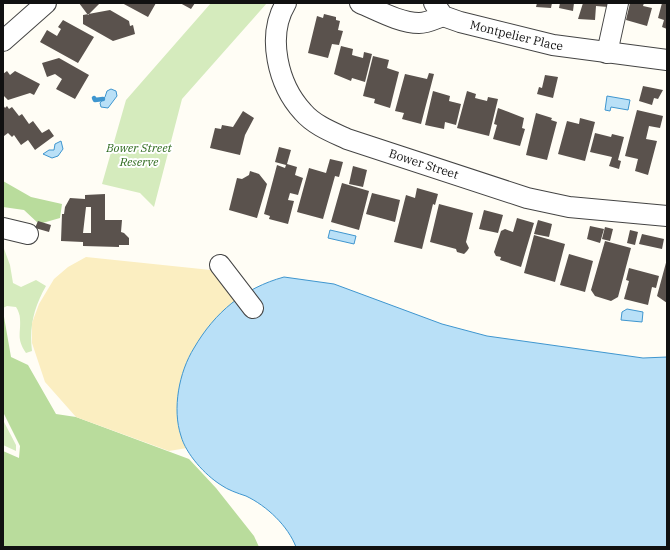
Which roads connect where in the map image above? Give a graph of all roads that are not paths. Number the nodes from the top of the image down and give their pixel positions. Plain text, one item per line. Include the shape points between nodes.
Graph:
1 (46, 3) edge
2 (286, 3) edge
3 (360, 3) edge
4 (618, 3) edge
5 (439, 9) edge
6 (3, 40) edge
7 (607, 53) junction
8 (667, 60) edge
9 (667, 216) edge
10 (3, 228) edge
11 (28, 234) dead end
12 (220, 265) dead end
13 (254, 308) dead end

1 - 6 street
2 - 9 street, Bower Street via 277,26 276,48 281,72 290,94 303,112 322,127 347,139 527,198 569,207
3 - 5 street via 418,23 430,21
4 - 7 street
5 - 7 street, Montpelier Place via 460,22 553,45
7 - 8 street, Montpelier Place
10 - 11 street
12 - 13 street

